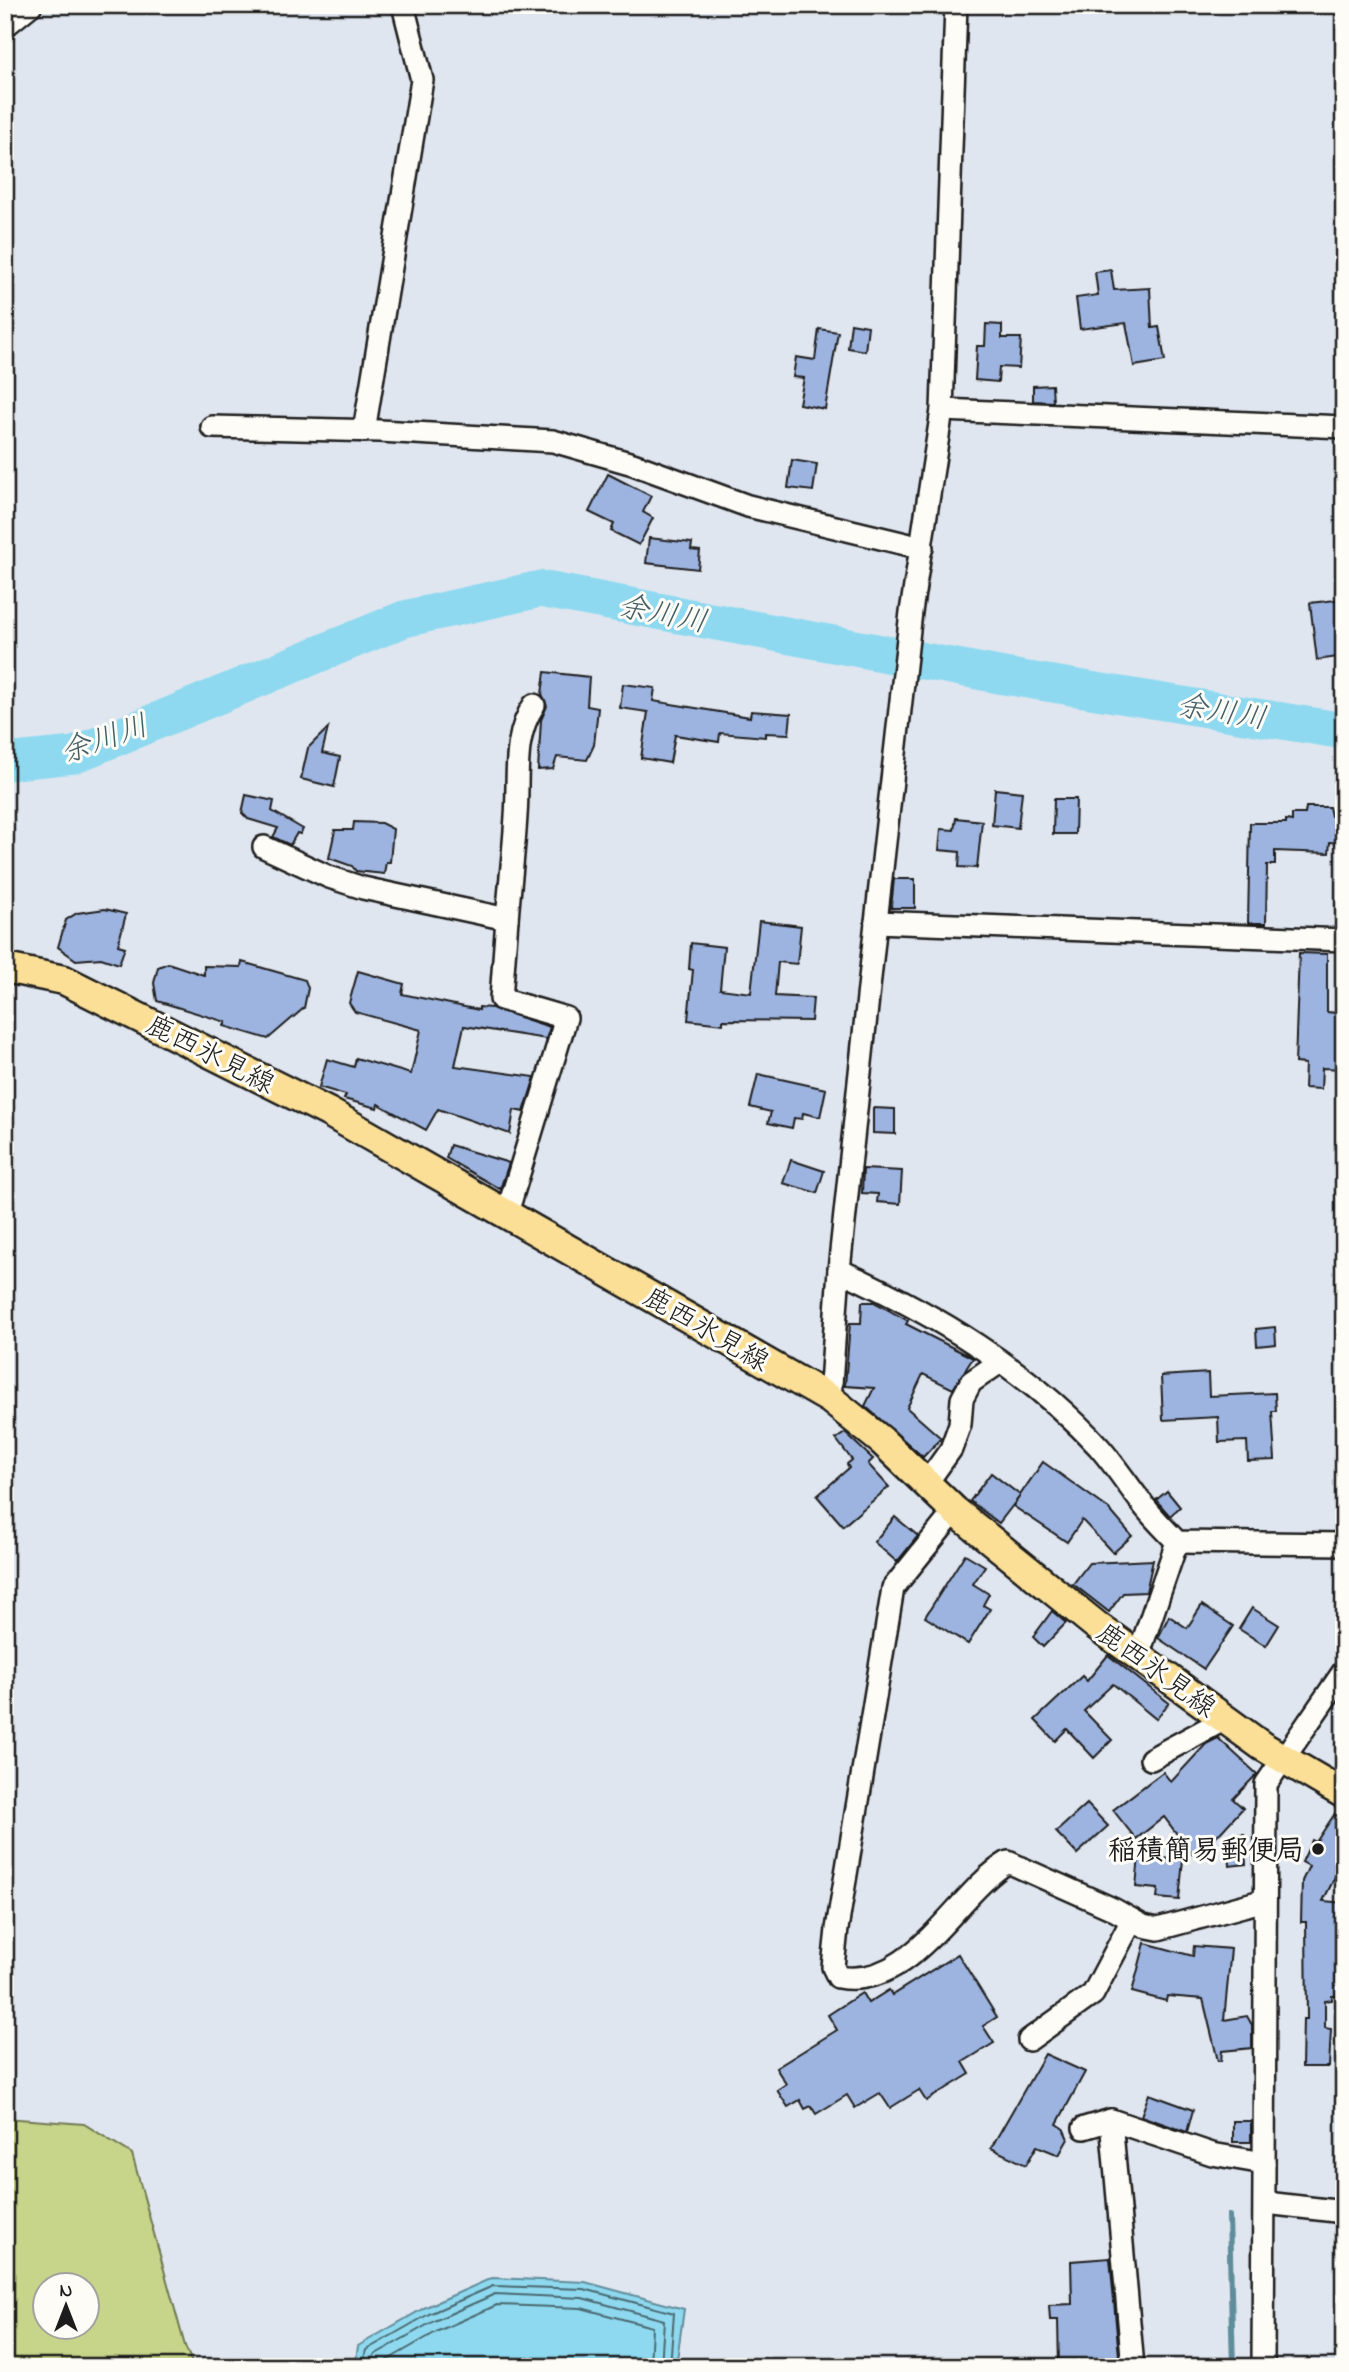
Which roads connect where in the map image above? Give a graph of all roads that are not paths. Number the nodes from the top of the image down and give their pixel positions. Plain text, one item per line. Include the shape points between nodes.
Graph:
1 (31, 5) edge
2 (403, 5) edge
3 (956, 5) edge
4 (5, 26) edge
5 (942, 410) junction
6 (212, 427) dead end
7 (1344, 427) edge
8 (364, 431) junction
9 (922, 548) junction
10 (534, 705) dead end
11 (264, 847) dead end
12 (507, 919) junction
13 (876, 922) junction
14 (1344, 940) edge
15 (5, 968) edge
16 (507, 1213) junction
17 (839, 1270) junction
18 (1000, 1362) junction
19 (830, 1399) junction
20 (926, 1484) junction
21 (955, 1511) junction
22 (1177, 1542) junction
23 (1344, 1544) edge
24 (1138, 1656) junction
25 (1344, 1671) edge
26 (1225, 1719) junction
27 (1285, 1758) junction
28 (1151, 1759) dead end
29 (1344, 1794) edge
30 (1265, 1900) junction
31 (1132, 1920) junction
32 (1029, 2040) dead end
33 (1111, 2120) junction
34 (1084, 2128) dead end
35 (1264, 2163) junction
36 (1266, 2203) junction
37 (1344, 2212) edge
38 (1133, 2367) edge
39 (1263, 2367) edge

1 - 4 street
2 - 8 street via 422,80
3 - 5 street
5 - 7 street
5 - 9 street
6 - 8 street
8 - 9 street via 553,441 748,506
9 - 13 street
10 - 12 street via 524,720 519,746
11 - 12 street via 363,888
12 - 16 street via 501,999 566,1018
13 - 14 street
13 - 17 street
15 - 16 main road, 鹿西氷見線 via 64,980 104,998 328,1112
16 - 19 main road, 鹿西氷見線
17 - 18 street via 905,1300
17 - 19 street
18 - 20 street via 971,1382 962,1399 951,1449
18 - 22 street via 1045,1395 1100,1448
19 - 20 main road, 鹿西氷見線
20 - 21 main road, 鹿西氷見線
21 - 24 main road, 鹿西氷見線
21 - 31 street via 893,1588 833,1967 838,1977 852,1980 914,1953 994,1870 1008,1862
22 - 23 street
22 - 24 street
24 - 26 main road, 鹿西氷見線
25 - 27 street
26 - 27 main road, 鹿西氷見線
26 - 28 street
27 - 29 main road, 鹿西氷見線
27 - 30 street via 1266,1784
30 - 31 street via 1158,1929
30 - 35 street
31 - 32 street via 1093,1994
33 - 34 street
33 - 35 street via 1212,2154
33 - 38 street
35 - 36 street
36 - 37 street
36 - 39 street

